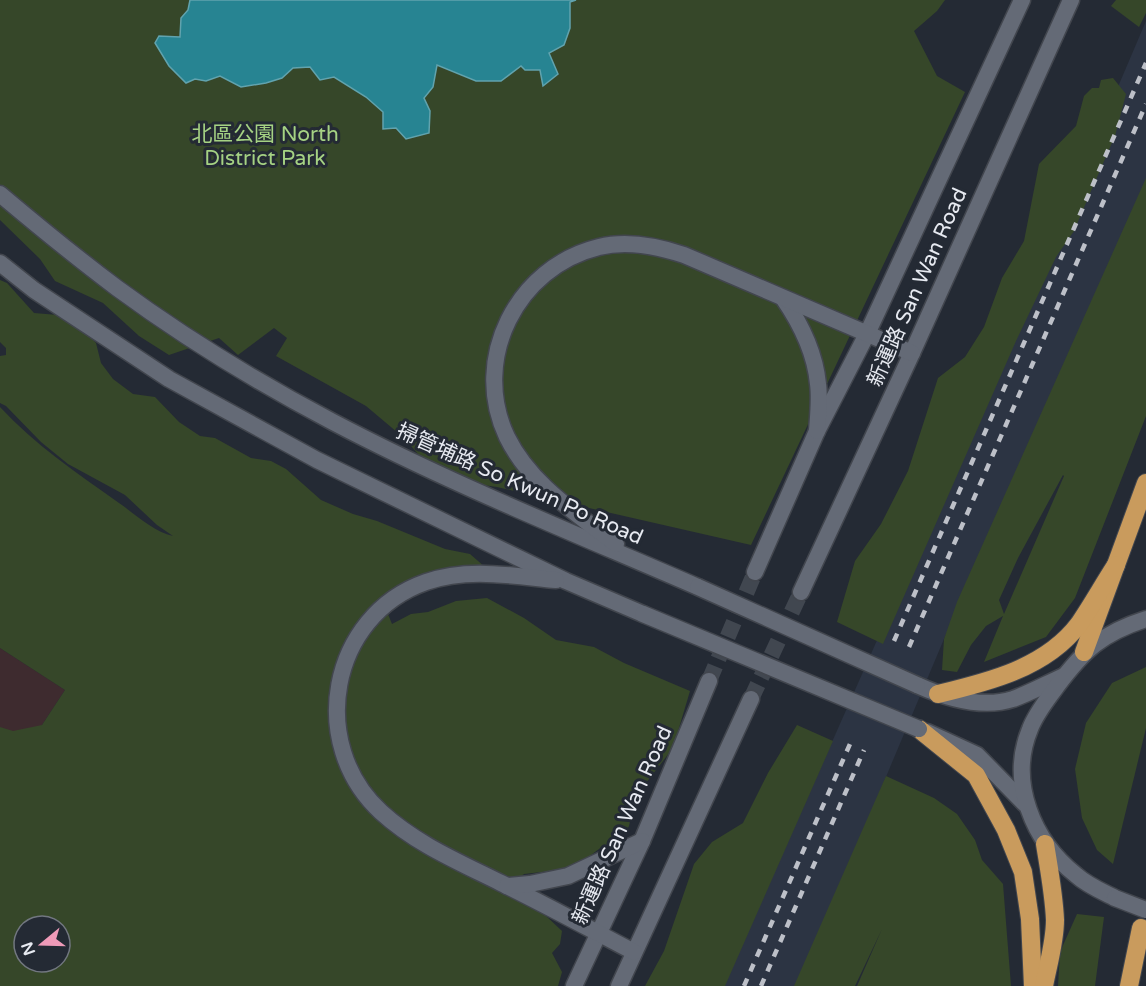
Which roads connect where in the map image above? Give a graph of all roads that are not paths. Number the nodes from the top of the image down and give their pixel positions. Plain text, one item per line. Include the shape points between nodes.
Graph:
1 (1022, 0) edge
2 (1071, 0) edge
3 (0, 194) edge
4 (0, 263) edge
5 (783, 297) junction
6 (867, 334) junction
7 (912, 353) junction
8 (818, 431) junction
9 (1146, 483) edge
10 (636, 560) junction
11 (1116, 566) junction
12 (755, 572) tunnel mouth
13 (566, 581) junction
14 (801, 592) tunnel mouth
15 (1146, 619) edge
16 (1084, 652) junction
17 (1065, 675) junction
18 (709, 681) tunnel mouth
19 (938, 694) junction
20 (751, 699) tunnel mouth
21 (920, 729) junction
22 (1026, 805) junction
23 (642, 841) junction
24 (1045, 844) junction
25 (506, 886) junction
26 (1146, 910) edge
27 (1142, 928) dead end
28 (599, 933) junction
29 (634, 952) junction
30 (574, 986) edge
31 (619, 986) edge
32 (1033, 986) edge
33 (1044, 986) edge
34 (1129, 986) edge

1 - 6 main road, 新運路 San Wan Road
2 - 7 main road, 新運路 San Wan Road
3 - 10 main road, 掃管埔路 So Kwun Po Road via 117,288 234,365 333,422 423,467
4 - 13 main road via 34,290 169,379 317,460
5 - 6 main road
5 - 8 main road via 807,339 814,362
5 - 10 main road via 684,255 662,248 621,244 564,260 535,282 513,311 504,329 495,370 498,412 507,435 519,459 549,492
6 - 7 main road
6 - 8 main road, 新運路 San Wan Road
7 - 14 main road, 新運路 San Wan Road
8 - 12 main road, 新運路 San Wan Road
9 - 11 highway
10 - 19 main road, 掃管埔路 So Kwun Po Road, bridge
11 - 16 highway
11 - 19 highway via 1078,625 1043,656 1014,672
13 - 21 main road, bridge
13 - 25 main road via 464,574 416,586 393,599 364,627 347,656 340,684 338,737 344,759 366,796 414,838
15 - 16 main road via 1104,636
16 - 17 main road
17 - 19 main road, 掃管埔路 So Kwun Po Road via 1012,699 989,703
17 - 22 main road via 1030,729 1022,771
18 - 23 main road, 新運路 San Wan Road
20 - 29 main road
21 - 22 main road via 977,755
21 - 32 highway via 976,775 1006,830 1023,872
22 - 24 main road
23 - 25 main road via 568,876
23 - 28 main road, 新運路 San Wan Road
24 - 26 main road, bridge via 1076,875 1115,898
24 - 33 highway via 1055,921
25 - 28 main road
27 - 34 highway
28 - 29 main road
28 - 30 main road, 新運路 San Wan Road
29 - 31 main road

